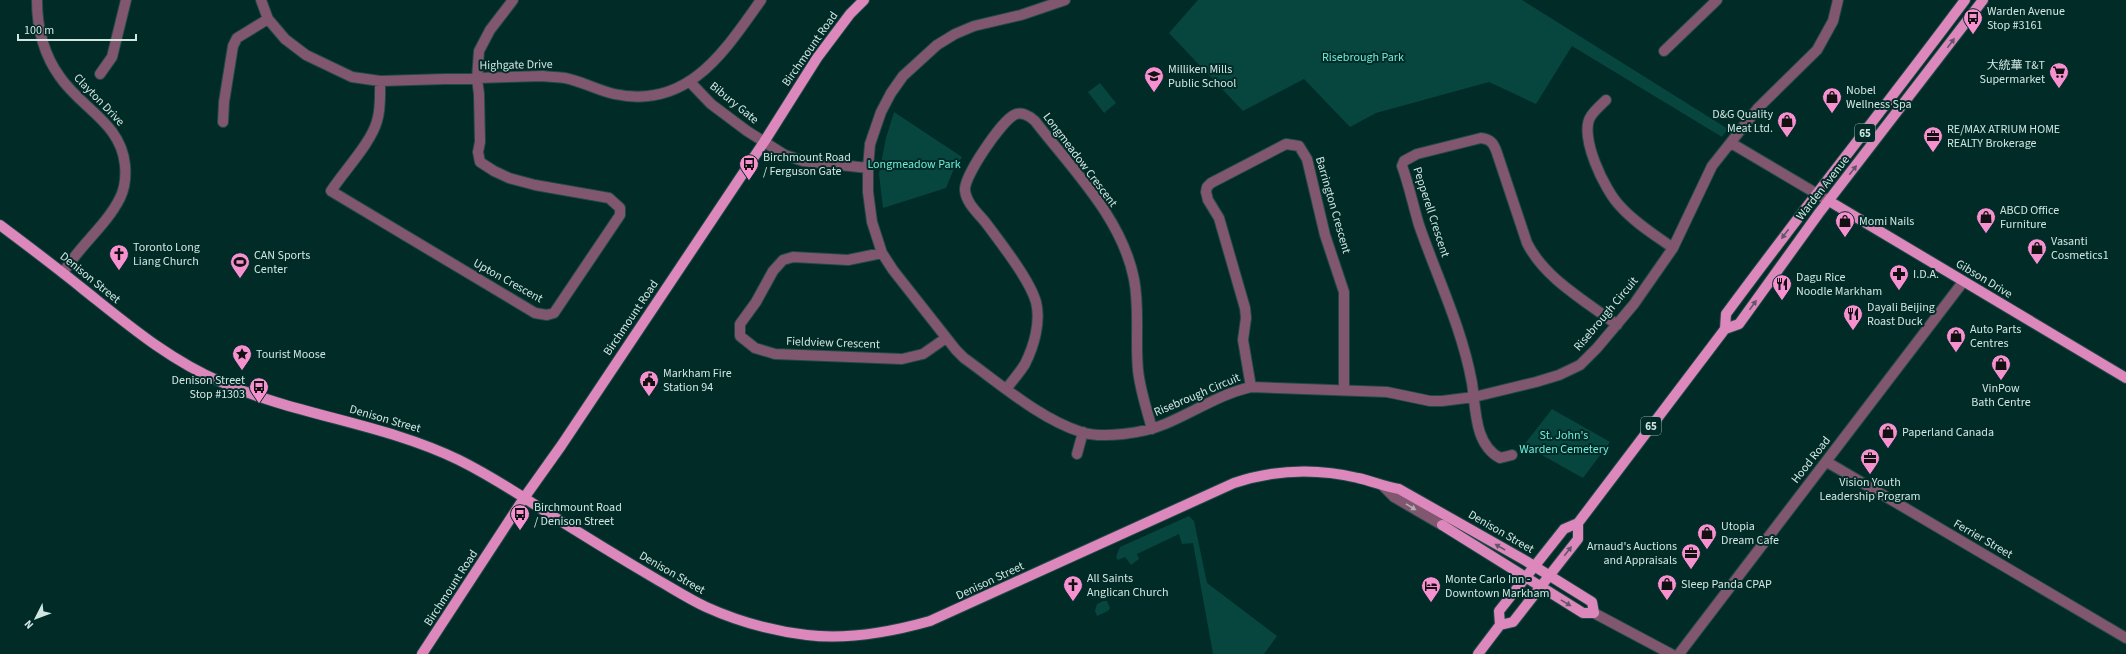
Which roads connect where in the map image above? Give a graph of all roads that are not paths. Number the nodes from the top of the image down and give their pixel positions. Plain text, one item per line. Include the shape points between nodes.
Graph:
1 (37, 0) edge
2 (126, 0) edge
3 (261, 0) edge
4 (513, 0) edge
5 (761, 0) edge
6 (864, 0) edge
7 (1065, 0) edge
8 (1717, 0) edge
9 (1838, 0) edge
10 (1965, 0) edge
11 (1984, 0) edge
12 (268, 19) junction
13 (1664, 51) dead end
14 (1912, 72) junction
15 (100, 74) dead end
16 (477, 79) junction
17 (380, 81) junction
18 (690, 82) junction
19 (1918, 87) junction
20 (1606, 100) dead end
21 (223, 122) dead end
22 (764, 142) junction
23 (1731, 143) junction
24 (868, 168) junction
25 (1818, 193) junction
26 (1828, 201) junction
27 (0, 225) edge
28 (1673, 248) junction
29 (882, 253) junction
30 (63, 273) junction
31 (1963, 282) junction
32 (1617, 324) junction
33 (1724, 329) junction
34 (946, 338) junction
35 (2126, 378) edge
36 (1251, 387) junction
37 (1007, 388) junction
38 (1344, 390) junction
39 (1474, 397) junction
40 (1152, 429) junction
41 (1083, 432) junction
42 (1077, 454) dead end
43 (1512, 455) dead end
44 (1827, 462) junction
45 (1384, 486) junction
46 (524, 498) junction
47 (1578, 523) junction
48 (1442, 525) joint
49 (1534, 566) junction
50 (1549, 576) junction
51 (1526, 578) junction
52 (1540, 587) junction
53 (1594, 613) junction
54 (1500, 625) junction
55 (2126, 638) edge
56 (422, 654) edge
57 (1478, 654) edge
58 (1671, 654) edge
59 (1678, 654) edge

1 - 30 street, Clayton Drive via 39,28 49,60 60,78 110,128 120,142 126,173 120,197
2 - 15 street via 112,57
3 - 12 street, Highgate Drive
4 - 16 street via 490,30 479,51
5 - 18 street, Highgate Drive via 704,72
6 - 22 main road, Birchmount Road via 850,14 817,58
7 - 24 street, Risebrough Circuit via 1021,15 974,26 937,45 903,76 891,93 881,112 870,144
8 - 13 street
9 - 23 street, Risebrough Circuit via 1833,21 1817,50 1772,93
10 - 14 main road, Warden Avenue / 65
19 -> 11 main road, Warden Avenue / 65
12 - 17 street, Highgate Drive via 285,39 306,55 352,77
12 - 21 street via 237,38 233,46
14 - 19 main road
14 - 25 main road, Warden Avenue / 65
16 - 17 street, Highgate Drive
16 - 17 street, Upton Crescent via 480,162 494,172 516,179 609,198 620,208 620,215 565,298 554,312 547,315 535,313 331,191 372,134 378,121
16 - 18 street, Highgate Drive via 543,76 565,78 613,94 642,98
18 - 22 street, Bibury Gate via 711,104
26 -> 19 main road, Warden Avenue / 65
20 - 28 street via 1590,116 1587,129 1600,172 1618,205
22 - 24 street, Bibury Gate via 785,155 803,161
22 - 46 main road, Birchmount Road
23 - 25 street
23 - 28 street, Risebrough Circuit via 1707,175
24 - 29 street, Risebrough Circuit via 872,218
25 - 26 street
25 -> 33 main road, Warden Avenue / 65 via 1726,314
26 - 31 main road, Gibson Drive
33 -> 26 main road, Warden Avenue / 65 via 1739,324
27 - 30 main road, Denison Street
28 - 32 street, Risebrough Circuit
29 - 34 street, Risebrough Circuit
29 - 34 street, Fieldview Crescent via 848,260 793,257 783,260 740,324 740,336 755,348 782,355 902,359 923,354
30 - 46 main road, Denison Street via 152,344 213,379 282,404 405,436 460,461
31 - 35 main road, Gibson Drive
31 - 44 street, Hood Road
32 - 39 street, Risebrough Circuit via 1580,364 1559,375
32 - 39 street, Pepperell Crescent via 1550,274 1533,256 1492,142 1487,138 1481,138 1411,156 1402,166 1419,224 1451,307
33 - 47 main road, Warden Avenue / 65
34 - 37 street, Risebrough Circuit via 964,358
36 - 38 street, Risebrough Circuit
36 - 38 street, Barrington Crescent via 1243,340 1246,308 1221,225 1206,192 1211,184 1286,144 1299,146 1307,160 1344,292
36 - 40 street, Risebrough Circuit via 1235,391
37 - 40 street, Longmeadow Crescent via 1024,365 1032,347 1037,328 1036,301 1019,270 974,209 965,190 969,174 1000,128 1014,115 1021,114 1035,121 1100,205 1127,256 1134,278 1139,315 1138,370
37 - 41 street, Risebrough Circuit via 1049,418
38 - 39 street, Risebrough Circuit via 1387,392 1430,400
39 - 43 street via 1485,446 1491,454 1500,458
40 - 41 street, Risebrough Circuit via 1119,434
41 - 42 street
44 - 55 street, Ferrier Street
44 - 59 street, Hood Road
45 - 46 main road, Denison Street via 1360,478 1309,471 1252,477 1213,492 944,616 901,629 836,636 809,636 782,631 736,619 705,607 641,571
45 -> 48 street, Denison Street via 1394,497
49 -> 45 main road, Denison Street via 1400,489
46 - 56 main road, Birchmount Road
47 - 49 main road, Warden Avenue / 65 via 1564,528
50 -> 47 main road, Warden Avenue / 65 via 1578,539
48 - 51 main road, Denison Street
49 - 50 main road, Denison Street
49 - 51 main road, Warden Avenue / 65
50 - 52 main road, Warden Avenue / 65
50 - 53 main road, Denison Street via 1592,602
51 - 52 main road, Denison Street
51 - 54 main road, Warden Avenue / 65 via 1499,611
52 -> 53 main road, Denison Street via 1583,613
52 - 54 main road, Warden Avenue / 65 via 1513,622
53 - 58 street, Denison Street
54 - 57 main road, Warden Avenue / 65

